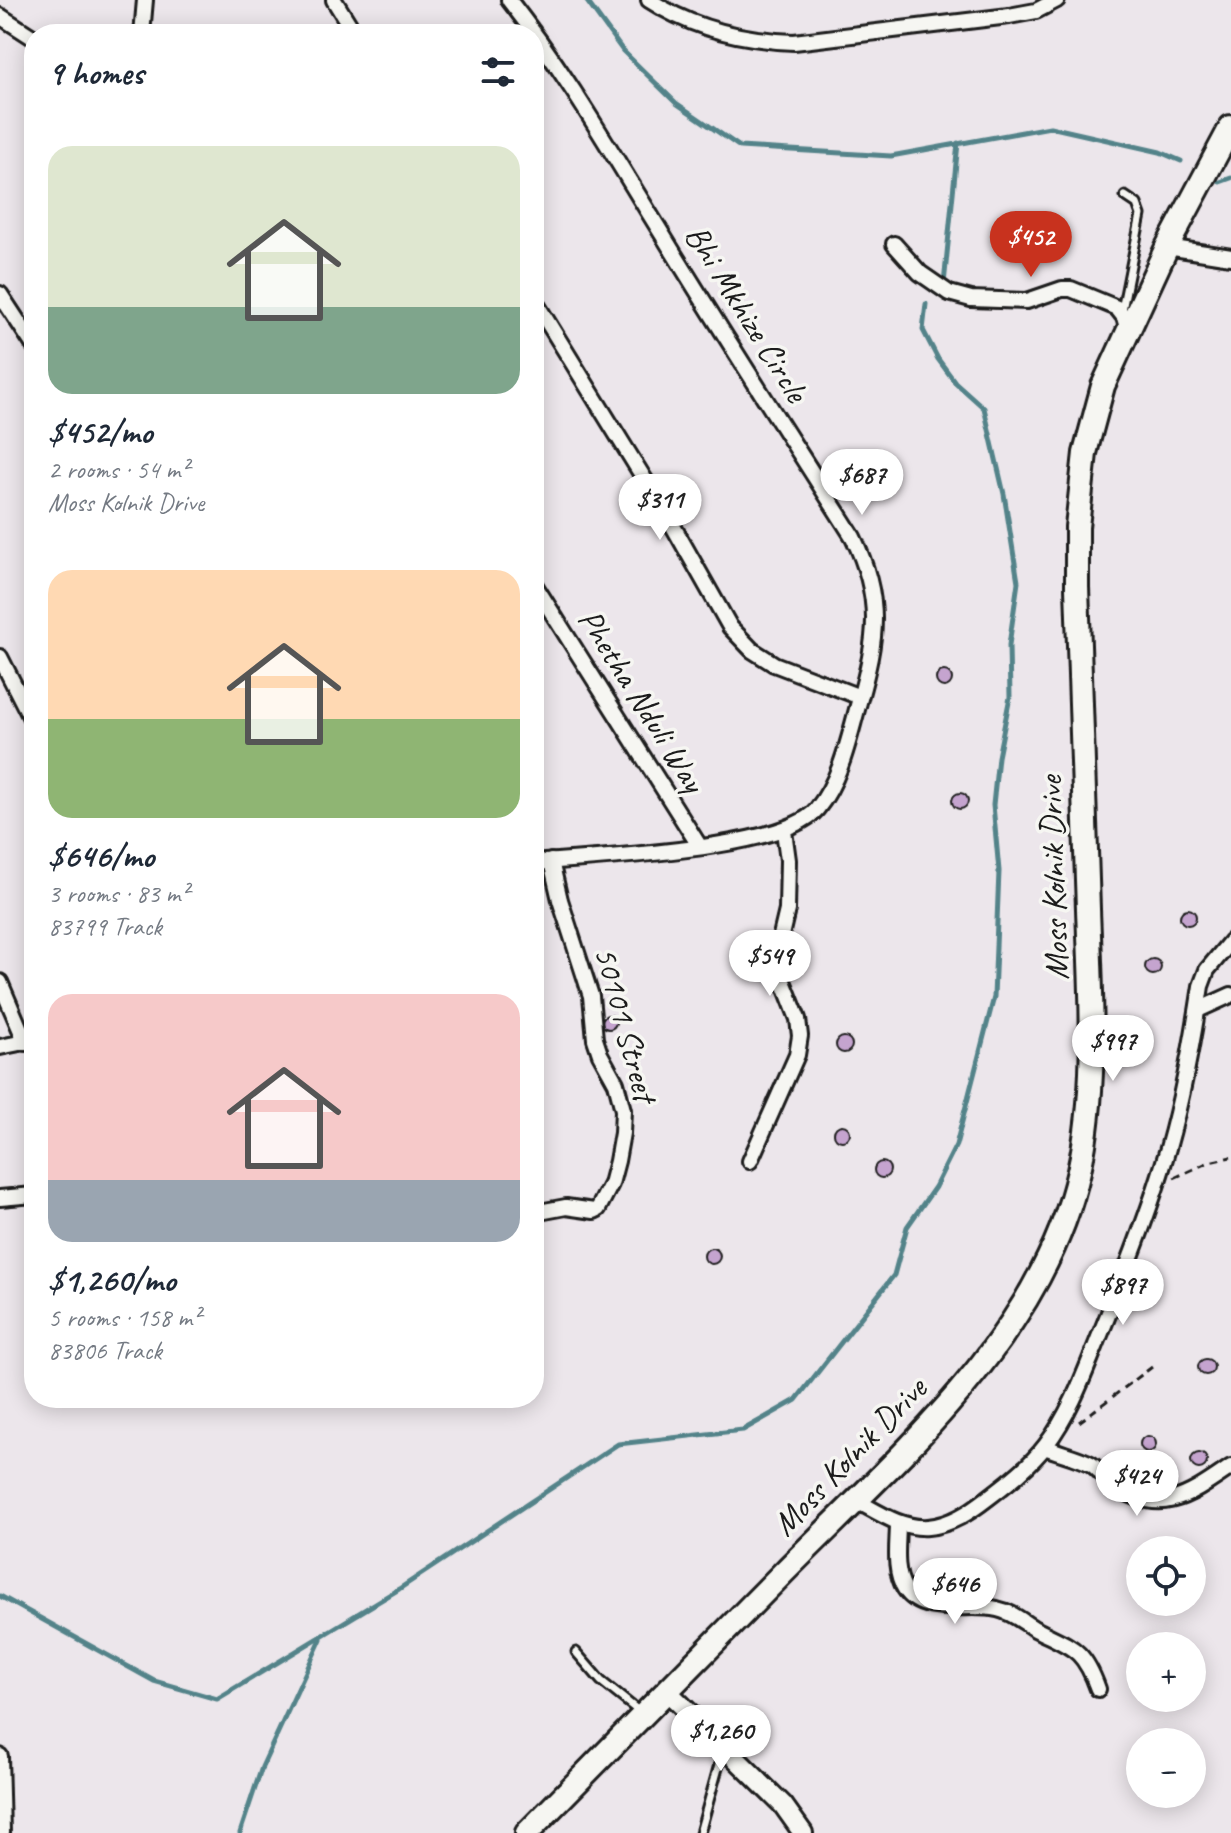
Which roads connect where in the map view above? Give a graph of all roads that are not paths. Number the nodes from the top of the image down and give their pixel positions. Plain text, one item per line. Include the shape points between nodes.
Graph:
1 (145, 0) edge
2 (334, 0) edge
3 (509, 0) edge
4 (649, 0) edge
5 (1057, 0) edge
6 (0, 16) edge
7 (143, 24) edge
8 (349, 24) edge
9 (528, 24) edge
10 (24, 32) edge
11 (544, 45) edge
12 (1231, 127) edge
13 (1125, 196) dead end
14 (894, 244) dead end
15 (1167, 247) junction
16 (1231, 257) edge
17 (0, 294) edge
18 (544, 316) edge
19 (1125, 322) junction
20 (24, 331) edge
21 (544, 600) edge
22 (0, 657) edge
23 (860, 697) junction
24 (24, 704) edge
25 (784, 831) junction
26 (700, 847) junction
27 (544, 862) edge
28 (544, 871) edge
29 (1231, 941) edge
30 (0, 982) edge
31 (1231, 995) edge
32 (1198, 1010) junction
33 (24, 1030) edge
34 (24, 1043) edge
35 (0, 1047) edge
36 (750, 1161) dead end
37 (24, 1196) edge
38 (0, 1198) edge
39 (544, 1211) edge
40 (1048, 1442) junction
41 (1231, 1467) edge
42 (855, 1500) junction
43 (898, 1523) junction
44 (576, 1652) dead end
45 (1098, 1689) dead end
46 (666, 1690) junction
47 (643, 1714) junction
48 (724, 1747) junction
49 (0, 1756) edge
50 (2, 1833) edge
51 (527, 1833) edge
52 (700, 1833) edge
53 (803, 1833) edge

1 - 7 street
2 - 8 street
3 - 9 street, Bhi Mkhize Circle
4 - 5 street via 725,34 794,42 1009,16
6 - 10 street
11 - 23 street, Bhi Mkhize Circle via 853,537 874,607 872,654
12 - 15 main road, Moss Kolnik Drive
13 - 19 lane via 1137,204 1141,215
14 - 19 street via 920,273 949,293 1027,301 1071,289 1112,305
15 - 16 street
15 - 19 main road, Moss Kolnik Drive
17 - 20 street
18 - 23 street via 730,627 774,664
19 - 42 main road, Moss Kolnik Drive via 1085,453 1077,527 1092,1030 1079,1172 1050,1257 1011,1324 967,1382
21 - 26 street, Phetha Nduli Way
22 - 24 street
23 - 25 street, Bhi Mkhize Circle via 839,769 816,810
25 - 26 street, Bhi Mkhize Circle
25 - 36 street via 787,910 780,959 800,1036 797,1055
26 - 27 street, Bhi Mkhize Circle
28 - 39 street, 50101 Street via 560,900 591,996 595,1039 621,1096 622,1133 611,1184 594,1211 566,1207
29 - 32 street via 1207,970
30 - 33 street
31 - 32 street
32 - 40 street via 1156,1186 1084,1374
34 - 35 street
37 - 38 street
40 - 41 street via 1090,1463 1127,1493 1160,1503 1178,1500
40 - 43 street via 969,1513 928,1527
42 - 43 street
42 - 46 main road, Moss Kolnik Drive
43 - 45 street via 898,1572 906,1592 930,1605 1008,1612 1077,1649
44 - 47 lane via 601,1681
46 - 47 main road, Moss Kolnik Drive
46 - 48 street
47 - 51 main road, Moss Kolnik Drive
48 - 52 lane
48 - 53 street via 783,1805
49 - 50 street

